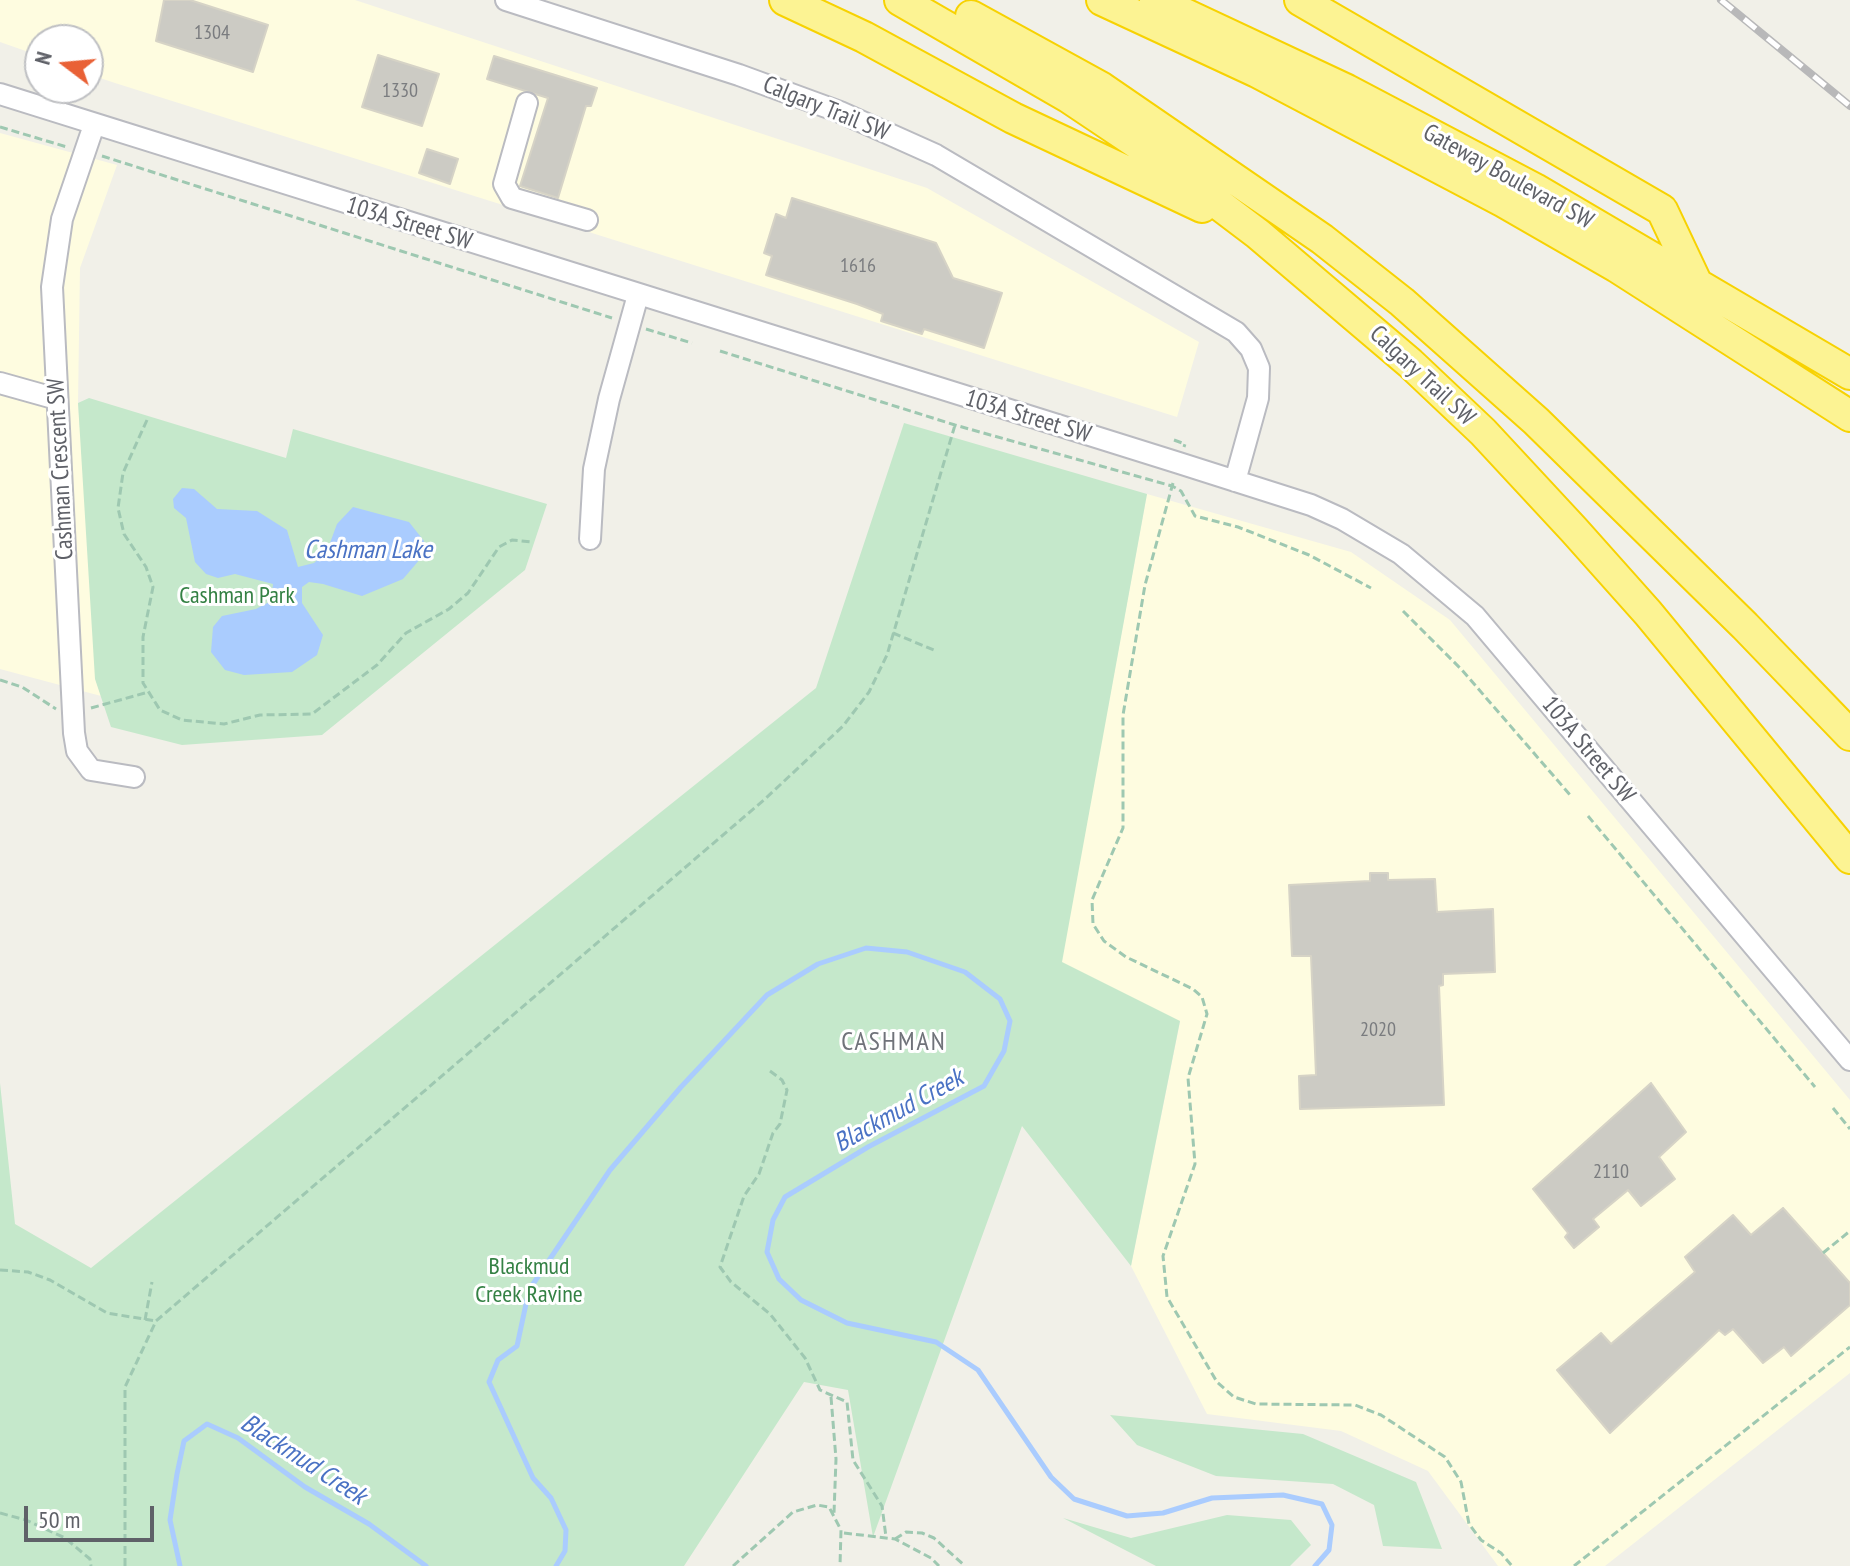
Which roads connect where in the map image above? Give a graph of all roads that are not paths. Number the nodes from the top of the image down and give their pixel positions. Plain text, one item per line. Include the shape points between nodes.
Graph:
1 (506, 0) edge
2 (785, 0) edge
3 (900, 0) edge
4 (942, 0) edge
5 (1102, 0) edge
6 (1155, 0) edge
7 (1300, 0) edge
8 (0, 94) edge
9 (527, 103) dead end
10 (94, 125) junction
11 (587, 220) dead end
12 (1258, 234) junction
13 (1696, 282) junction
14 (638, 295) junction
15 (1850, 374) edge
16 (0, 383) edge
17 (57, 399) junction
18 (1850, 416) edge
19 (1235, 481) junction
20 (590, 539) dead end
21 (1850, 735) edge
22 (134, 777) dead end
23 (1850, 858) edge
24 (1850, 1060) edge

1 - 19 street, Calgary Trail SW via 739,75 936,155 1236,332 1259,368 1258,398
2 - 12 highway via 1013,118
3 - 12 highway, Calgary Trail SW via 1068,97
4 - 21 highway via 1102,88 1322,239 1402,302 1536,421
5 - 18 highway via 1257,72 1504,202 1617,267
6 - 13 highway, Gateway Boulevard SW via 1347,90
7 - 13 highway via 1662,210
8 - 10 street, 103A Street SW
9 - 11 street via 504,184 512,198
10 - 14 street, 103A Street SW
10 - 17 street, Cashman Crescent SW via 62,219 53,265
12 - 23 highway, Calgary Trail SW via 1340,300 1483,432 1648,613
13 - 15 highway, Gateway Boulevard SW
14 - 19 street, 103A Street SW
14 - 20 street via 594,469
16 - 17 street
17 - 22 street, Cashman Crescent SW via 77,751 91,770
19 - 24 street, 103A Street SW via 1352,524 1456,598

